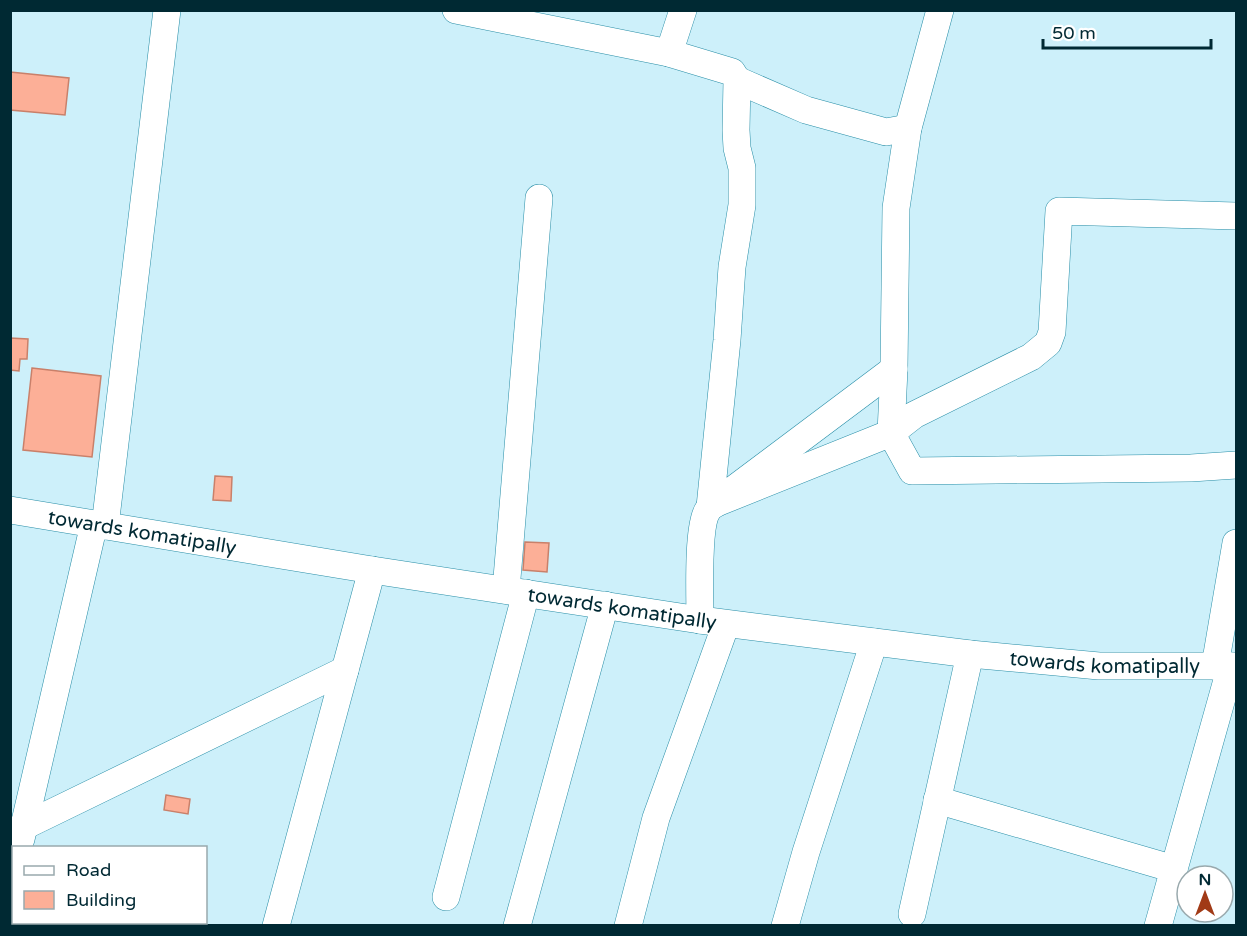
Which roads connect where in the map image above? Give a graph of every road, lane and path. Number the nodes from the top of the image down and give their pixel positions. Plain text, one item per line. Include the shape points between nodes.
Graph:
1 (167, 10) edge
2 (456, 10) edge
3 (683, 10) edge
4 (940, 10) edge
5 (669, 53) junction
6 (737, 80) junction
7 (908, 128) junction
8 (539, 198) dead end
9 (1236, 216) edge
10 (894, 369) junction
11 (891, 433) junction
12 (1236, 465) edge
13 (10, 510) edge
14 (99, 525) junction
15 (1236, 543) edge
16 (372, 570) junction
17 (516, 591) junction
18 (605, 605) junction
19 (700, 620) junction
20 (726, 624) junction
21 (874, 642) junction
22 (970, 654) junction
23 (1227, 666) edge
24 (345, 670) junction
25 (937, 800) junction
26 (18, 836) edge
27 (1174, 869) junction
28 (446, 897) dead end
29 (912, 914) dead end
30 (276, 926) edge
31 (517, 926) edge
32 (628, 926) edge
33 (785, 926) edge
34 (1158, 926) edge

1 - 14 street
2 - 5 street
3 - 5 street
4 - 7 street
5 - 6 street via 732,72
6 - 7 street via 806,110 886,132
6 - 10 street via 742,205 732,267 710,507
7 - 10 street via 896,208
8 - 17 street
9 - 11 street via 1059,212 1053,326 1048,343 1031,357 914,415
10 - 11 street
11 - 12 street via 912,471
11 - 19 street via 708,509 702,536
13 - 14 street, towards komatipally
14 - 16 street, towards komatipally
14 - 26 street
15 - 23 street
16 - 17 street, towards komatipally
16 - 24 street
17 - 18 street, towards komatipally
17 - 28 street
18 - 19 street, towards komatipally
18 - 31 street
19 - 20 street, towards komatipally
20 - 21 street, towards komatipally
20 - 32 street via 656,818
21 - 22 street, towards komatipally
21 - 33 street
22 - 23 street, towards komatipally via 1099,666
22 - 25 street
23 - 27 street
24 - 26 street
24 - 30 street
25 - 27 street
25 - 29 street
27 - 34 street

